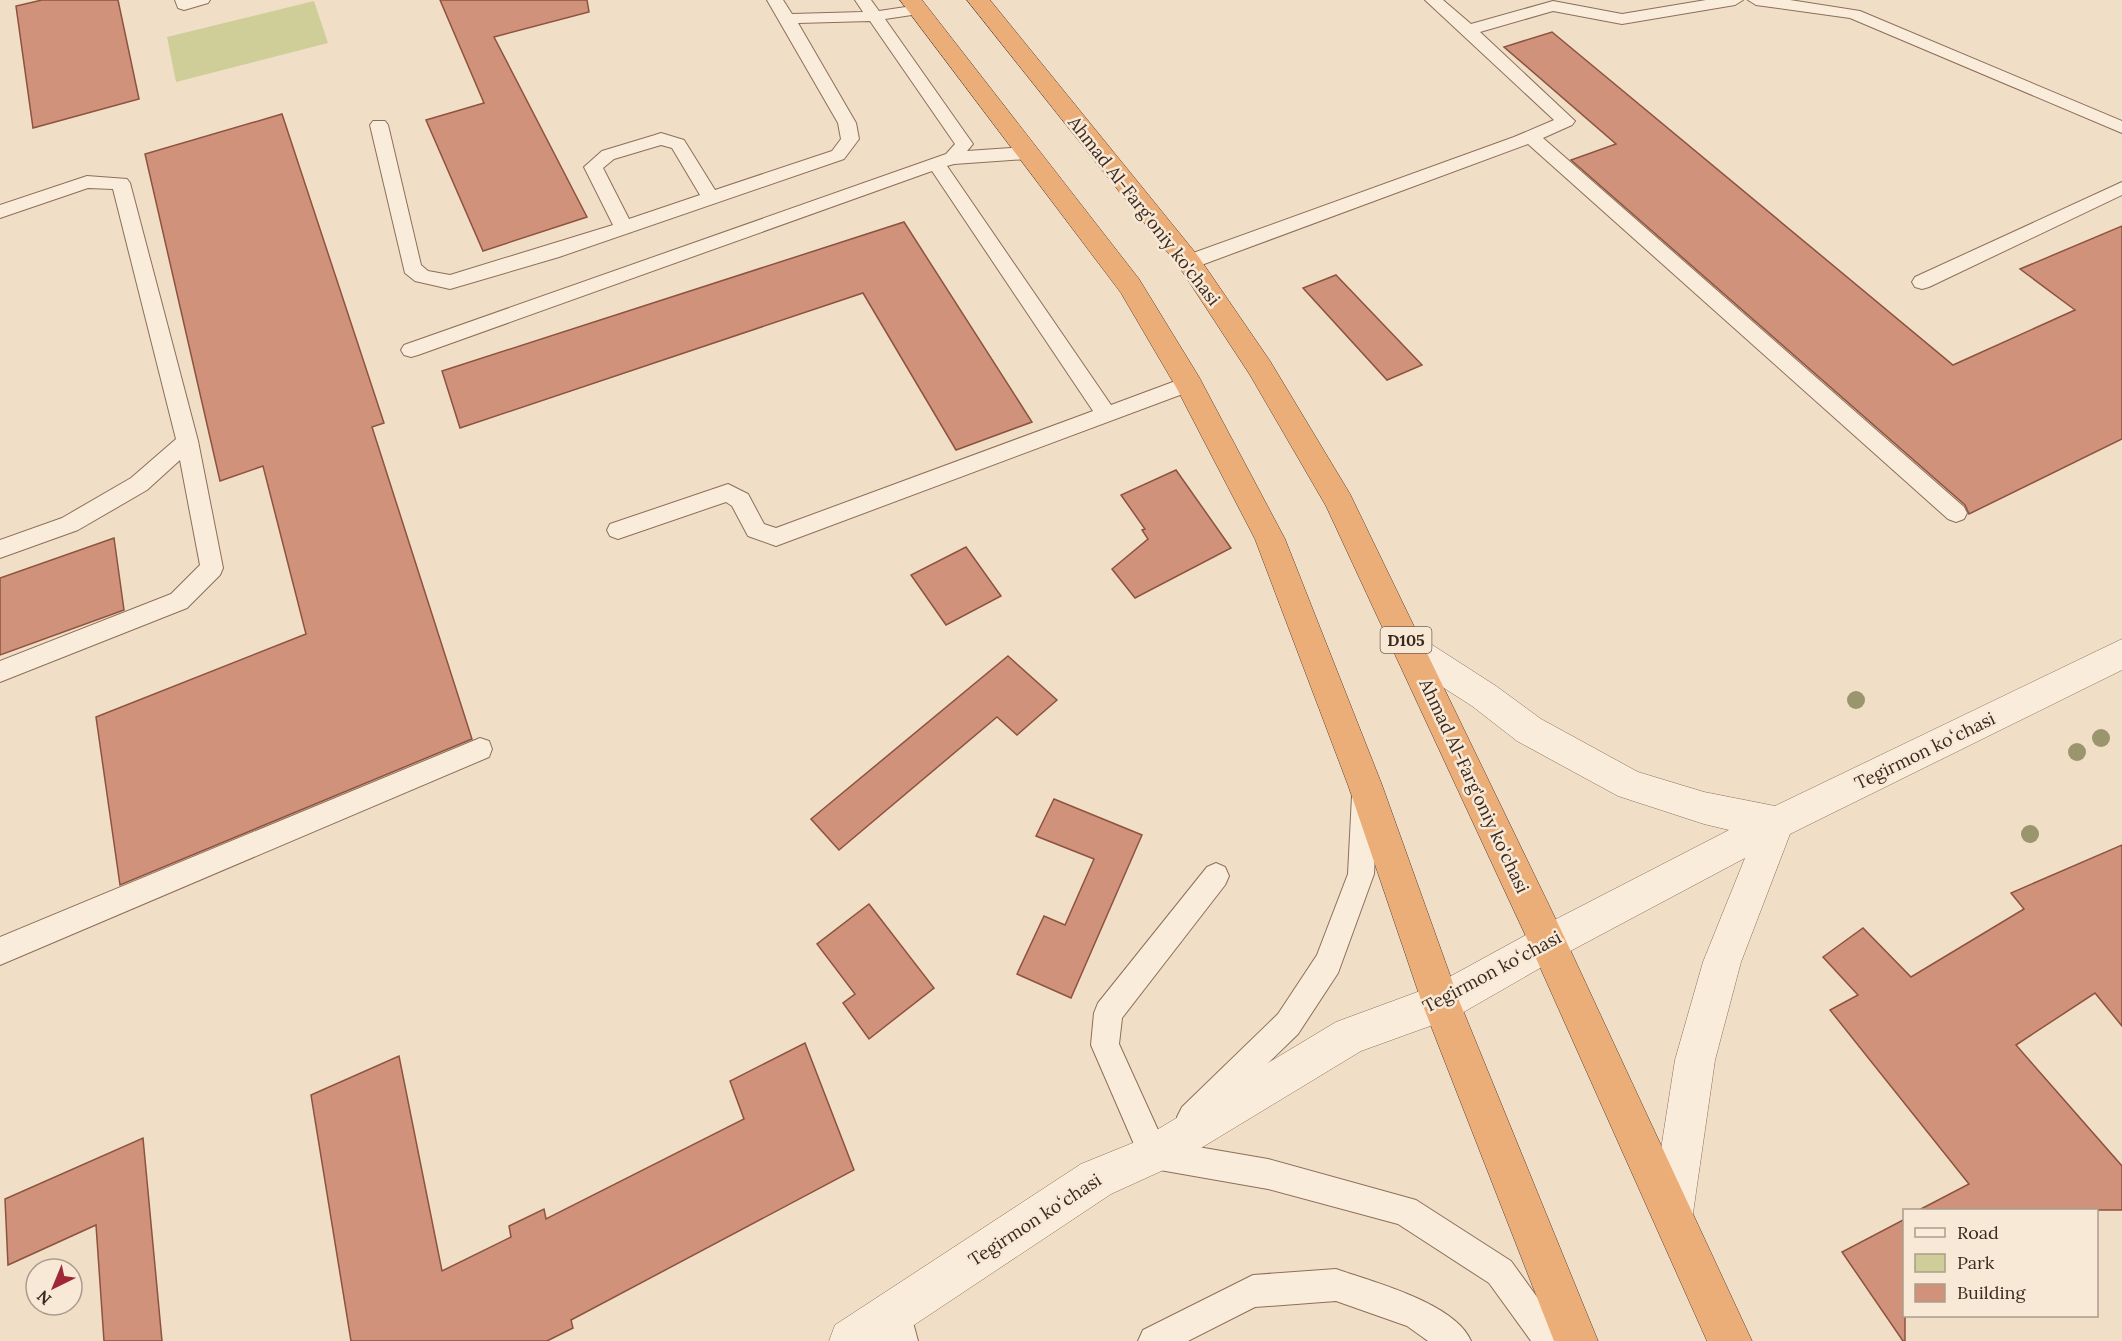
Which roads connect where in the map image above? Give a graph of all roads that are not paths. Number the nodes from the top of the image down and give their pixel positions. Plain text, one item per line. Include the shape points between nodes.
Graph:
1 (183, 0) edge
2 (202, 0) edge
3 (775, 0) edge
4 (863, 0) edge
5 (978, 0) edge
6 (1433, 0) edge
7 (1571, 0) edge
8 (1735, 0) edge
9 (1761, 0) edge
10 (1549, 3) edge
11 (915, 5) edge
12 (874, 16) junction
13 (787, 19) junction
14 (1468, 30) junction
15 (380, 125) dead end
16 (2122, 127) edge
17 (1531, 137) junction
18 (1027, 153) junction
19 (944, 161) junction
20 (2122, 188) edge
21 (711, 198) junction
22 (0, 212) edge
23 (624, 228) junction
24 (1189, 262) junction
25 (1922, 282) dead end
26 (411, 350) dead end
27 (1189, 384) junction
28 (1107, 415) junction
29 (187, 441) junction
30 (1956, 513) dead end
31 (618, 530) dead end
32 (0, 549) edge
33 (1411, 649) junction
34 (2116, 667) edge
35 (0, 672) edge
36 (480, 749) dead end
37 (1365, 785) junction
38 (1777, 823) junction
39 (1216, 876) dead end
40 (1548, 944) junction
41 (0, 951) edge
42 (1441, 1003) junction
43 (1154, 1154) junction
44 (1672, 1213) junction
45 (899, 1326) edge
46 (850, 1341) edge
47 (1154, 1341) edge
48 (1455, 1341) edge
49 (1551, 1341) edge
50 (1576, 1341) edge
51 (1730, 1341) edge

1 - 2 lane via 184,5
3 - 13 lane
4 - 12 lane
5 - 24 highway, Ahmad Al-Farg'oniy ko'chasi / D105
6 - 14 lane
7 - 10 lane
8 - 10 lane via 1622,19
9 - 16 lane via 1854,14
10 - 14 lane
11 - 12 lane
11 - 18 highway
12 - 13 lane
12 - 19 lane via 964,144
13 - 21 lane via 847,123 850,139 838,155
14 - 17 lane via 1566,121
15 - 23 lane via 412,268 422,276 450,282
17 - 24 lane
17 - 30 lane
18 - 19 lane
18 - 27 highway via 1130,286
19 - 26 lane
19 - 28 lane
20 - 25 lane
21 - 23 lane
21 - 23 lane via 678,144 662,140 609,155 593,167
22 - 29 lane via 87,182 121,183
24 - 33 highway, Ahmad Al-Farg'oniy ko'chasi / D105 via 1260,368 1340,502
27 - 28 lane
27 - 37 highway via 1270,538
28 - 31 lane via 776,537 756,530 740,500 728,493
29 - 32 lane via 139,484 70,524
29 - 35 lane via 212,568 179,601
33 - 38 street via 1529,730 1630,785 1704,808
33 - 40 highway, Ahmad Al-Farg'oniy ko'chasi / D105
34 - 38 street, Tegirmon koʻchasi
36 - 41 lane
37 - 42 highway
37 - 43 lane via 1360,874 1328,963 1288,1024
38 - 40 street, Tegirmon koʻchasi
38 - 44 street via 1722,962 1695,1060
39 - 43 lane via 1108,1013 1105,1045
40 - 42 street, Tegirmon koʻchasi
40 - 44 highway, Ahmad Al-Farg'oniy ko'chasi / D105
42 - 43 street, Tegirmon koʻchasi via 1350,1036
42 - 50 highway
43 - 45 street, Tegirmon koʻchasi via 1096,1179
43 - 49 lane via 1268,1174 1405,1211 1500,1272
44 - 51 highway, Ahmad Al-Farg'oniy ko'chasi / D105
45 - 46 street, Tegirmon koʻchasi
47 - 48 lane via 1253,1291 1336,1285 1416,1313

